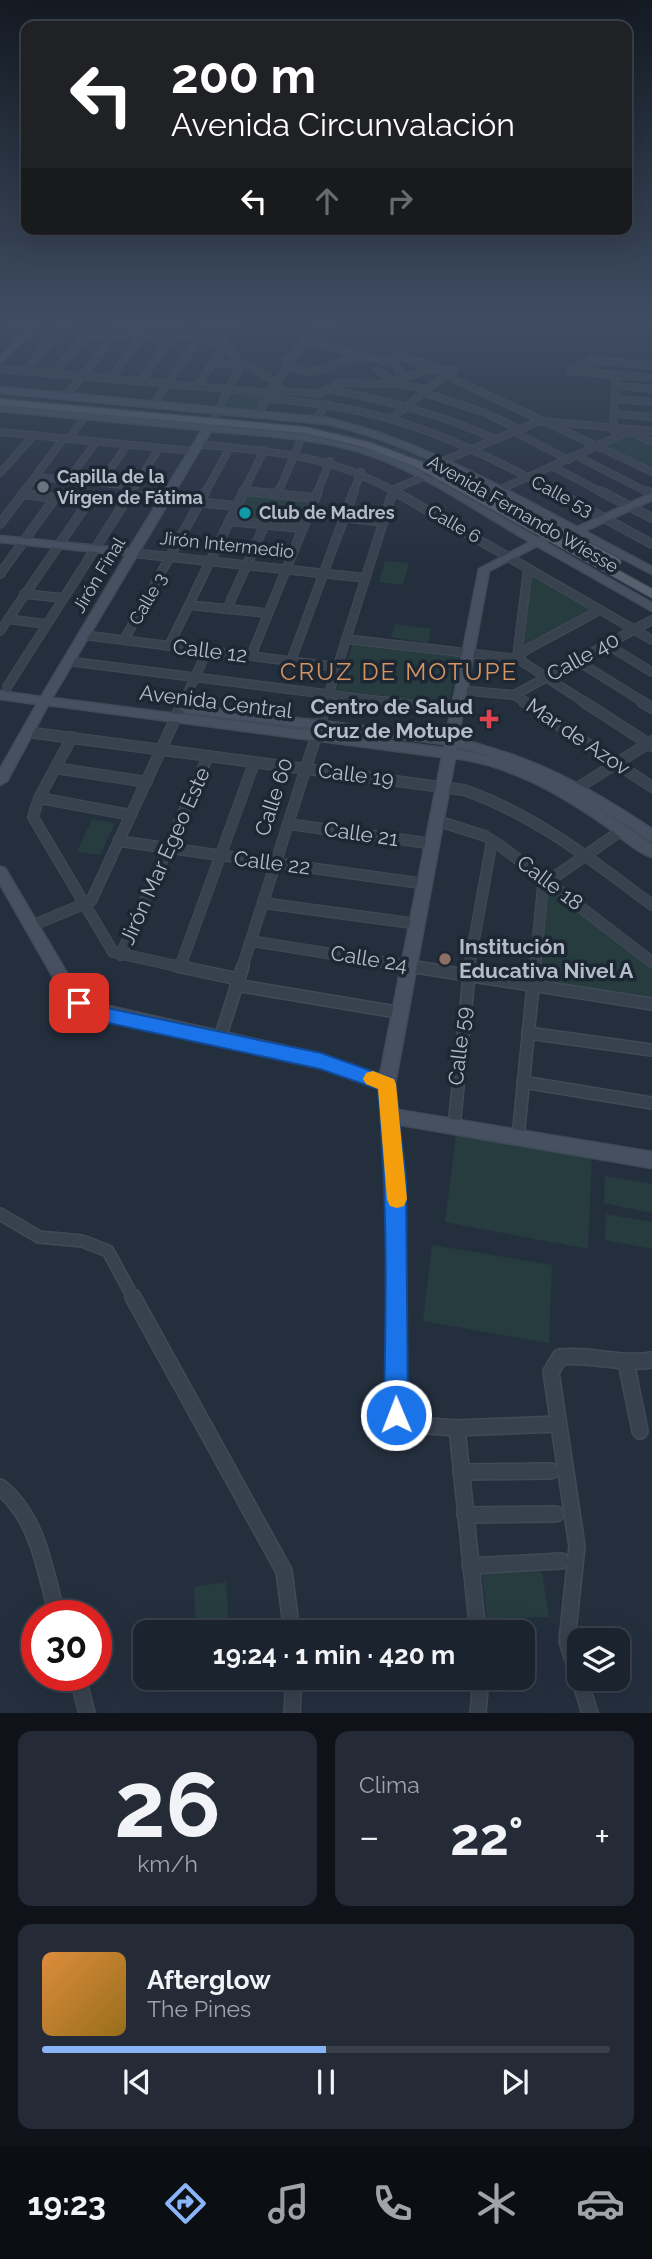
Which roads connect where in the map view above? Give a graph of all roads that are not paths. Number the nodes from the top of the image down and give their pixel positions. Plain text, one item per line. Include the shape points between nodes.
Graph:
1 (24, 404) edge
2 (74, 404) edge
3 (154, 404) edge
4 (222, 404) edge
5 (264, 404) edge
6 (327, 404) joint
7 (399, 404) edge
8 (461, 404) edge
9 (513, 404) edge
10 (615, 404) edge
11 (406, 405) junction
12 (0, 408) edge
13 (258, 414) junction
14 (614, 414) junction
15 (85, 416) junction
16 (318, 416) dead end
17 (652, 417) edge
18 (392, 418) junction
19 (213, 419) junction
20 (540, 421) junction
21 (612, 427) junction
22 (516, 430) junction
23 (632, 430) junction
24 (652, 431) edge
25 (1, 433) edge
26 (34, 435) junction
27 (302, 437) junction
28 (67, 439) junction
29 (495, 439) junction
30 (613, 440) junction
31 (96, 442) junction
32 (652, 442) edge
33 (127, 445) junction
34 (196, 447) junction
35 (230, 447) junction
36 (159, 448) junction
37 (597, 448) junction
38 (471, 449) junction
39 (264, 450) junction
40 (295, 454) junction
41 (577, 456) junction
42 (569, 460) junction
43 (330, 461) junction
44 (552, 466) junction
45 (435, 468) junction
46 (361, 471) junction
47 (651, 471) edge
48 (2, 473) edge
49 (36, 477) junction
50 (527, 477) junction
51 (134, 486) junction
52 (394, 489) junction
53 (243, 491) junction
54 (496, 491) junction
55 (23, 494) junction
56 (277, 494) junction
57 (129, 495) junction
58 (652, 495) edge
59 (313, 498) junction
60 (165, 499) junction
61 (201, 502) junction
62 (123, 503) junction
63 (235, 506) junction
64 (630, 507) junction
65 (307, 513) junction
66 (343, 517) junction
67 (652, 518) edge
68 (605, 519) junction
69 (229, 521) junction
70 (384, 522) junction
71 (0, 524) edge
72 (265, 524) junction
73 (300, 528) junction
74 (573, 533) junction
75 (0, 539) edge
76 (544, 540) junction
77 (23, 541) junction
78 (652, 544) edge
79 (58, 545) junction
80 (94, 549) junction
81 (132, 553) junction
82 (508, 555) junction
83 (172, 557) junction
84 (210, 561) junction
85 (247, 565) junction
86 (528, 568) junction
87 (285, 569) junction
88 (652, 571) edge
89 (323, 573) junction
90 (0, 574) edge
91 (366, 578) junction
92 (652, 582) edge
93 (24, 594) junction
94 (652, 594) edge
95 (63, 598) junction
96 (189, 605) junction
97 (652, 608) edge
98 (227, 609) junction
99 (600, 610) junction
100 (267, 613) junction
101 (8, 619) junction
102 (652, 620) edge
103 (46, 624) junction
104 (635, 629) junction
105 (0, 631) edge
106 (83, 635) junction
107 (346, 639) junction
108 (124, 640) junction
109 (652, 640) edge
110 (606, 644) junction
111 (169, 646) junction
112 (206, 651) junction
113 (468, 654) junction
114 (251, 656) junction
115 (517, 659) junction
116 (576, 660) junction
117 (67, 661) junction
118 (291, 662) junction
119 (337, 667) junction
120 (652, 672) edge
121 (195, 677) junction
122 (547, 677) junction
123 (459, 690) junction
124 (2, 692) edge
125 (329, 694) junction
126 (514, 695) junction
127 (47, 697) junction
128 (652, 708) edge
129 (456, 710) junction
130 (179, 713) junction
131 (317, 730) junction
132 (27, 732) junction
133 (72, 737) junction
134 (651, 743) edge
135 (449, 746) junction
136 (162, 750) junction
137 (208, 756) junction
138 (254, 763) junction
139 (617, 763) junction
140 (55, 768) junction
141 (305, 769) junction
142 (0, 781) edge
143 (147, 782) junction
144 (443, 787) junction
145 (579, 787) junction
146 (652, 787) edge
147 (39, 798) junction
148 (131, 815) junction
149 (438, 821) junction
150 (288, 824) junction
151 (622, 830) junction
152 (652, 836) edge
153 (118, 841) junction
154 (492, 841) junction
155 (434, 844) junction
156 (169, 849) junction
157 (652, 852) edge
158 (584, 855) junction
159 (220, 856) junction
160 (275, 863) junction
161 (0, 873) edge
162 (547, 880) junction
163 (426, 884) junction
164 (262, 903) junction
165 (85, 905) junction
166 (652, 905) edge
167 (418, 924) junction
168 (31, 926) junction
169 (251, 941) junction
170 (121, 955) junction
171 (652, 962) edge
172 (411, 966) junction
173 (180, 967) junction
174 (470, 974) junction
175 (237, 982) junction
176 (533, 987) junction
177 (652, 1004) edge
178 (402, 1013) junction
179 (528, 1033) junction
180 (220, 1038) junction
181 (652, 1050) edge
182 (523, 1082) junction
183 (387, 1084) junction
184 (652, 1103) edge
185 (390, 1116) junction
186 (454, 1127) junction
187 (518, 1138) junction
188 (652, 1160) edge
189 (0, 1214) edge
190 (652, 1360) edge
191 (626, 1362) junction
192 (557, 1424) junction
193 (457, 1428) junction
194 (640, 1430) dead end
195 (551, 1471) dead end
196 (461, 1472) junction
197 (0, 1487) edge
198 (556, 1514) dead end
199 (465, 1515) junction
200 (561, 1560) dead end
201 (470, 1566) junction
202 (53, 1600) edge
203 (290, 1620) edge
204 (476, 1620) edge
205 (293, 1690) edge
206 (480, 1690) edge
207 (81, 1691) edge
208 (87, 1713) edge
209 (292, 1713) edge
210 (478, 1713) edge
211 (590, 1713) edge

1 - 19 main road, Avenida Fernando Wiesse
2 - 19 main road, Avenida Fernando Wiesse
3 - 19 main road, Avenida Fernando Wiesse
4 - 19 street, Jirón Final
5 - 13 street
6 - 16 street
6 - 18 street, Calle 53
7 - 11 street
8 - 22 street
9 - 20 street
10 - 14 street
11 - 18 street
11 - 29 street
12 - 15 main road, Avenida Fernando Wiesse
13 - 19 main road, Avenida Fernando Wiesse
13 - 45 main road, Avenida Fernando Wiesse via 362,428 393,437
14 - 17 street
14 - 21 street
15 - 19 main road, Avenida Fernando Wiesse
15 - 28 street
18 - 38 street, Calle 53
19 - 27 main road, Avenida Fernando Wiesse
19 - 34 main road, Jirón Final
19 - 45 main road, Avenida Fernando Wiesse via 333,436
20 - 21 street
20 - 22 street
20 - 37 street
21 - 23 street
21 - 30 street
22 - 29 street
22 - 42 street
23 - 24 street
23 - 30 street
23 - 32 street
25 - 26 street, Calle 6
26 - 28 street, Calle 6
26 - 48 street
27 - 40 street
27 - 45 main road, Avenida Fernando Wiesse
28 - 31 street, Calle 6
28 - 49 street
29 - 38 street
30 - 37 street
31 - 33 street, Calle 6
31 - 49 street via 68,480
33 - 36 street, Calle 6
33 - 51 street via 101,483
34 - 35 street, Calle 6
34 - 36 street, Calle 6
34 - 60 main road, Jirón Final
35 - 39 street, Calle 6
35 - 61 street, Calle 3
36 - 51 street
37 - 41 street
37 - 47 street
38 - 45 street
38 - 50 street, Calle 53
39 - 40 street, Calle 6
39 - 53 street
40 - 43 street, Calle 6
40 - 56 street
41 - 42 street
41 - 58 street
42 - 44 street
43 - 46 street, Calle 6
43 - 59 street
44 - 50 street
44 - 64 street
45 - 52 street
45 - 54 main road, Avenida Fernando Wiesse
45 - 76 main road, Avenida Fernando Wiesse
46 - 52 street, Calle 6
46 - 66 street
49 - 55 street
50 - 54 street
50 - 68 street, Calle 53
51 - 57 street
52 - 70 street, Calle 60
52 - 82 street, Calle 6
53 - 56 street
53 - 63 street
54 - 74 main road, Avenida Fernando Wiesse
55 - 71 street
55 - 77 street via 55,497
56 - 59 street
57 - 60 street
57 - 62 street
58 - 64 main road
59 - 65 street
60 - 61 street
60 - 81 main road, Jirón Final
61 - 63 street
61 - 83 street, Calle 3
62 - 79 street via 90,500
62 - 80 street
63 - 69 street
64 - 67 street
64 - 68 main road
65 - 66 street
65 - 73 street
66 - 70 street
66 - 89 street
68 - 74 main road
68 - 78 street, Calle 53
69 - 72 street
69 - 84 street
70 - 91 street, Calle 60
72 - 73 street
72 - 85 street
73 - 87 street
74 - 76 main road
74 - 88 main road, Avenida Fernando Wiesse
74 - 92 main road, Avenida Fernando Wiesse
75 - 77 main road, Jirón Intermedio
76 - 82 main road
76 - 94 main road, Avenida Fernando Wiesse
76 - 97 main road, Avenida Fernando Wiesse
77 - 79 main road, Jirón Intermedio
77 - 90 street
79 - 80 main road, Jirón Intermedio
79 - 93 street
80 - 81 main road, Jirón Intermedio
80 - 95 street
81 - 83 street, Jirón Intermedio
81 - 106 main road, Jirón Final
82 - 86 street, Calle 6
82 - 113 main road via 484,569
83 - 84 street, Jirón Intermedio
83 - 108 street, Calle 3
84 - 85 street, Jirón Intermedio
84 - 96 street
85 - 87 street, Jirón Intermedio
85 - 98 street
86 - 99 street, Calle 6
86 - 115 street
87 - 89 street, Jirón Intermedio
87 - 100 street
89 - 91 street, Jirón Intermedio
89 - 118 street
91 - 107 street, Calle 60
93 - 95 street
93 - 101 street
95 - 103 street
96 - 98 street
96 - 111 street
98 - 100 street
99 - 104 street, Calle 6
99 - 115 street, Calle 40
100 - 114 street
101 - 103 street
101 - 105 street
102 - 104 street, Calle 40
103 - 124 street
104 - 109 street, Calle 6
104 - 110 street, Calle 40
106 - 108 street, Calle 12
106 - 117 main road, Jirón Final
107 - 113 street
107 - 119 street, Calle 60
108 - 111 street, Calle 12
110 - 116 street, Calle 40
110 - 120 street
111 - 112 street, Calle 12
112 - 114 street, Calle 12
112 - 121 street
113 - 115 street
113 - 123 main road
114 - 118 street, Calle 12
115 - 122 street
116 - 122 street, Calle 40
116 - 128 street
117 - 121 street
117 - 127 main road, Jirón Final
118 - 119 street, Calle 12
119 - 125 street, Calle 60
121 - 125 street
121 - 130 street
122 - 126 street, Calle 40
122 - 134 street
123 - 126 street, Mar de Azov
123 - 129 main road
124 - 127 main road, Avenida Central
125 - 129 street
125 - 131 street, Calle 60
126 - 139 street, Mar de Azov
127 - 130 main road, Avenida Central
127 - 132 main road, Jirón Final
129 - 135 main road
130 - 131 main road, Avenida Central
130 - 136 street
131 - 135 main road, Avenida Central
131 - 141 street, Calle 60
132 - 133 street, Calle 19
132 - 142 main road, Jirón Final
133 - 136 street, Calle 19
133 - 140 street
134 - 139 street
135 - 144 main road
135 - 145 main road, Avenida Central via 511,755
135 - 151 main road, Avenida Central via 536,776
136 - 137 street, Calle 19
136 - 143 street
137 - 138 street, Calle 19
137 - 156 street, Jirón Mar Egeo Este
138 - 141 street, Calle 19
138 - 159 street
139 - 145 street
139 - 146 street, Mar de Azov
140 - 143 street
140 - 147 street
141 - 144 street, Calle 19
141 - 150 street, Calle 60
143 - 148 street
144 - 149 main road
144 - 158 street, Calle 19 via 519,811
145 - 152 main road, Avenida Central
147 - 148 street
147 - 165 street via 33,817
148 - 153 street
149 - 154 street, Calle 18
149 - 155 main road
150 - 155 street, Calle 21
150 - 160 street, Calle 60
151 - 157 main road, Avenida Central
151 - 158 street
153 - 156 street, Calle 22
153 - 165 street via 92,901
154 - 162 street, Calle 18
154 - 174 street, Calle 59
155 - 163 main road
156 - 159 street, Calle 22
156 - 170 street, Jirón Mar Egeo Este
158 - 162 street
158 - 166 street, Calle 19
159 - 160 street, Calle 22
159 - 173 street
160 - 163 street, Calle 22
160 - 164 street, Calle 60
161 - 168 main road
162 - 171 street, Calle 18
162 - 176 street via 542,885
163 - 167 main road
164 - 167 street
164 - 169 street, Calle 60
165 - 168 street
165 - 170 street via 113,952
167 - 172 main road
168 - 180 main road via 75,1001 87,1008
169 - 172 street, Calle 24
169 - 175 street, Calle 60
170 - 173 street
172 - 174 street, Calle 24
172 - 178 main road
173 - 175 street
174 - 176 street, Calle 24
174 - 186 street, Calle 59
175 - 178 street
175 - 180 street, Calle 60
176 - 177 street, Calle 24
176 - 179 street
178 - 183 main road
179 - 181 street
179 - 182 street
180 - 183 main road via 321,1061
182 - 184 street
182 - 187 street
183 - 185 main road
185 - 186 main road
185 - 193 street via 399,1265 396,1415 400,1424
186 - 187 main road
187 - 188 main road
189 - 203 street via 39,1237 82,1241 108,1251 284,1571
190 - 191 street
191 - 192 street via 560,1357 551,1372
191 - 194 street
192 - 193 street
192 - 211 street via 577,1546 567,1641
193 - 196 street
195 - 196 street
196 - 199 street
197 - 202 street via 11,1493 31,1526
198 - 199 street
199 - 201 street
200 - 201 street
201 - 204 street
205 - 209 street
206 - 210 street
207 - 208 street

